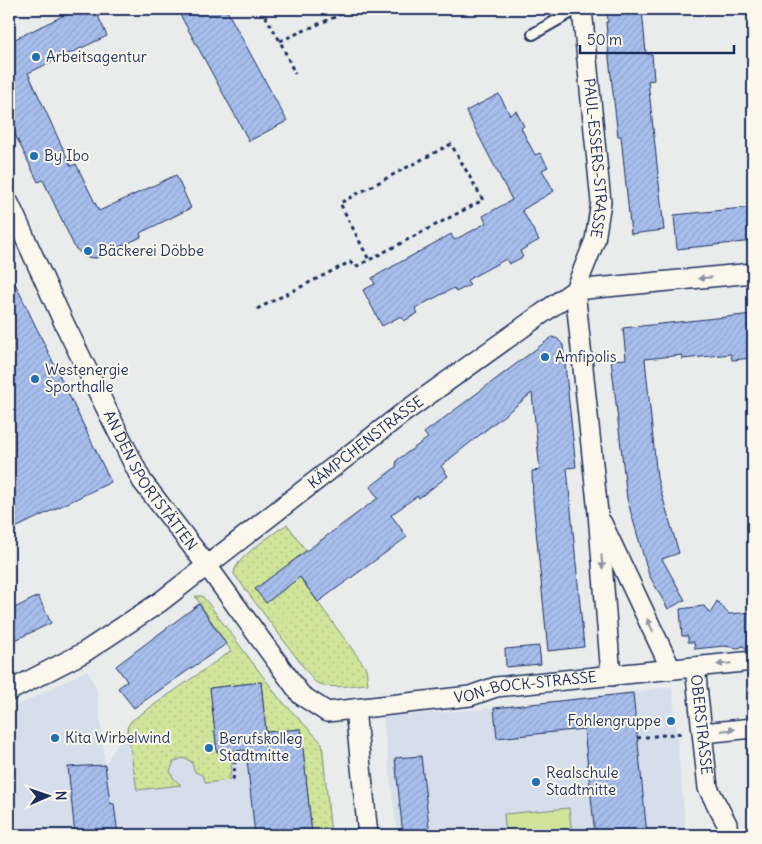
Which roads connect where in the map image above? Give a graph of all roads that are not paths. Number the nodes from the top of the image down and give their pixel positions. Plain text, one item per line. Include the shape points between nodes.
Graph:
1 (577, 9) edge
2 (582, 9) edge
3 (533, 34) dead end
4 (9, 203) edge
5 (753, 273) edge
6 (575, 290) junction
7 (598, 513) junction
8 (208, 567) junction
9 (753, 661) edge
10 (694, 667) junction
11 (671, 669) junction
12 (611, 676) junction
13 (9, 691) edge
14 (356, 709) junction
15 (753, 728) edge
16 (703, 733) junction
17 (368, 835) edge
18 (728, 835) edge

1 - 3 lane
2 - 6 street, PAUL-ESSERS-STRASSE via 601,202 594,240
4 - 8 street, AN DEN SPORTSTÄTTEN via 142,481
5 -> 6 street
6 - 7 street, PAUL-ESSERS-STRASSE
6 - 8 street, KÄMPCHENSTRASSE via 403,413
11 -> 7 street, PAUL-ESSERS-STRASSE
7 -> 12 street, PAUL-ESSERS-STRASSE
8 - 13 street, KÄMPCHENSTRASSE via 84,653
8 - 14 street, VON-BOCK-STRASSE via 301,695 327,712
9 -> 10 street, OBERSTRASSE
10 - 11 street, VON-BOCK-STRASSE
10 - 16 street, OBERSTRASSE
11 - 12 street, VON-BOCK-STRASSE
12 - 14 street, VON-BOCK-STRASSE via 496,687 470,696
14 - 17 street
16 -> 15 street
16 - 18 street, OBERSTRASSE via 708,788 727,824

